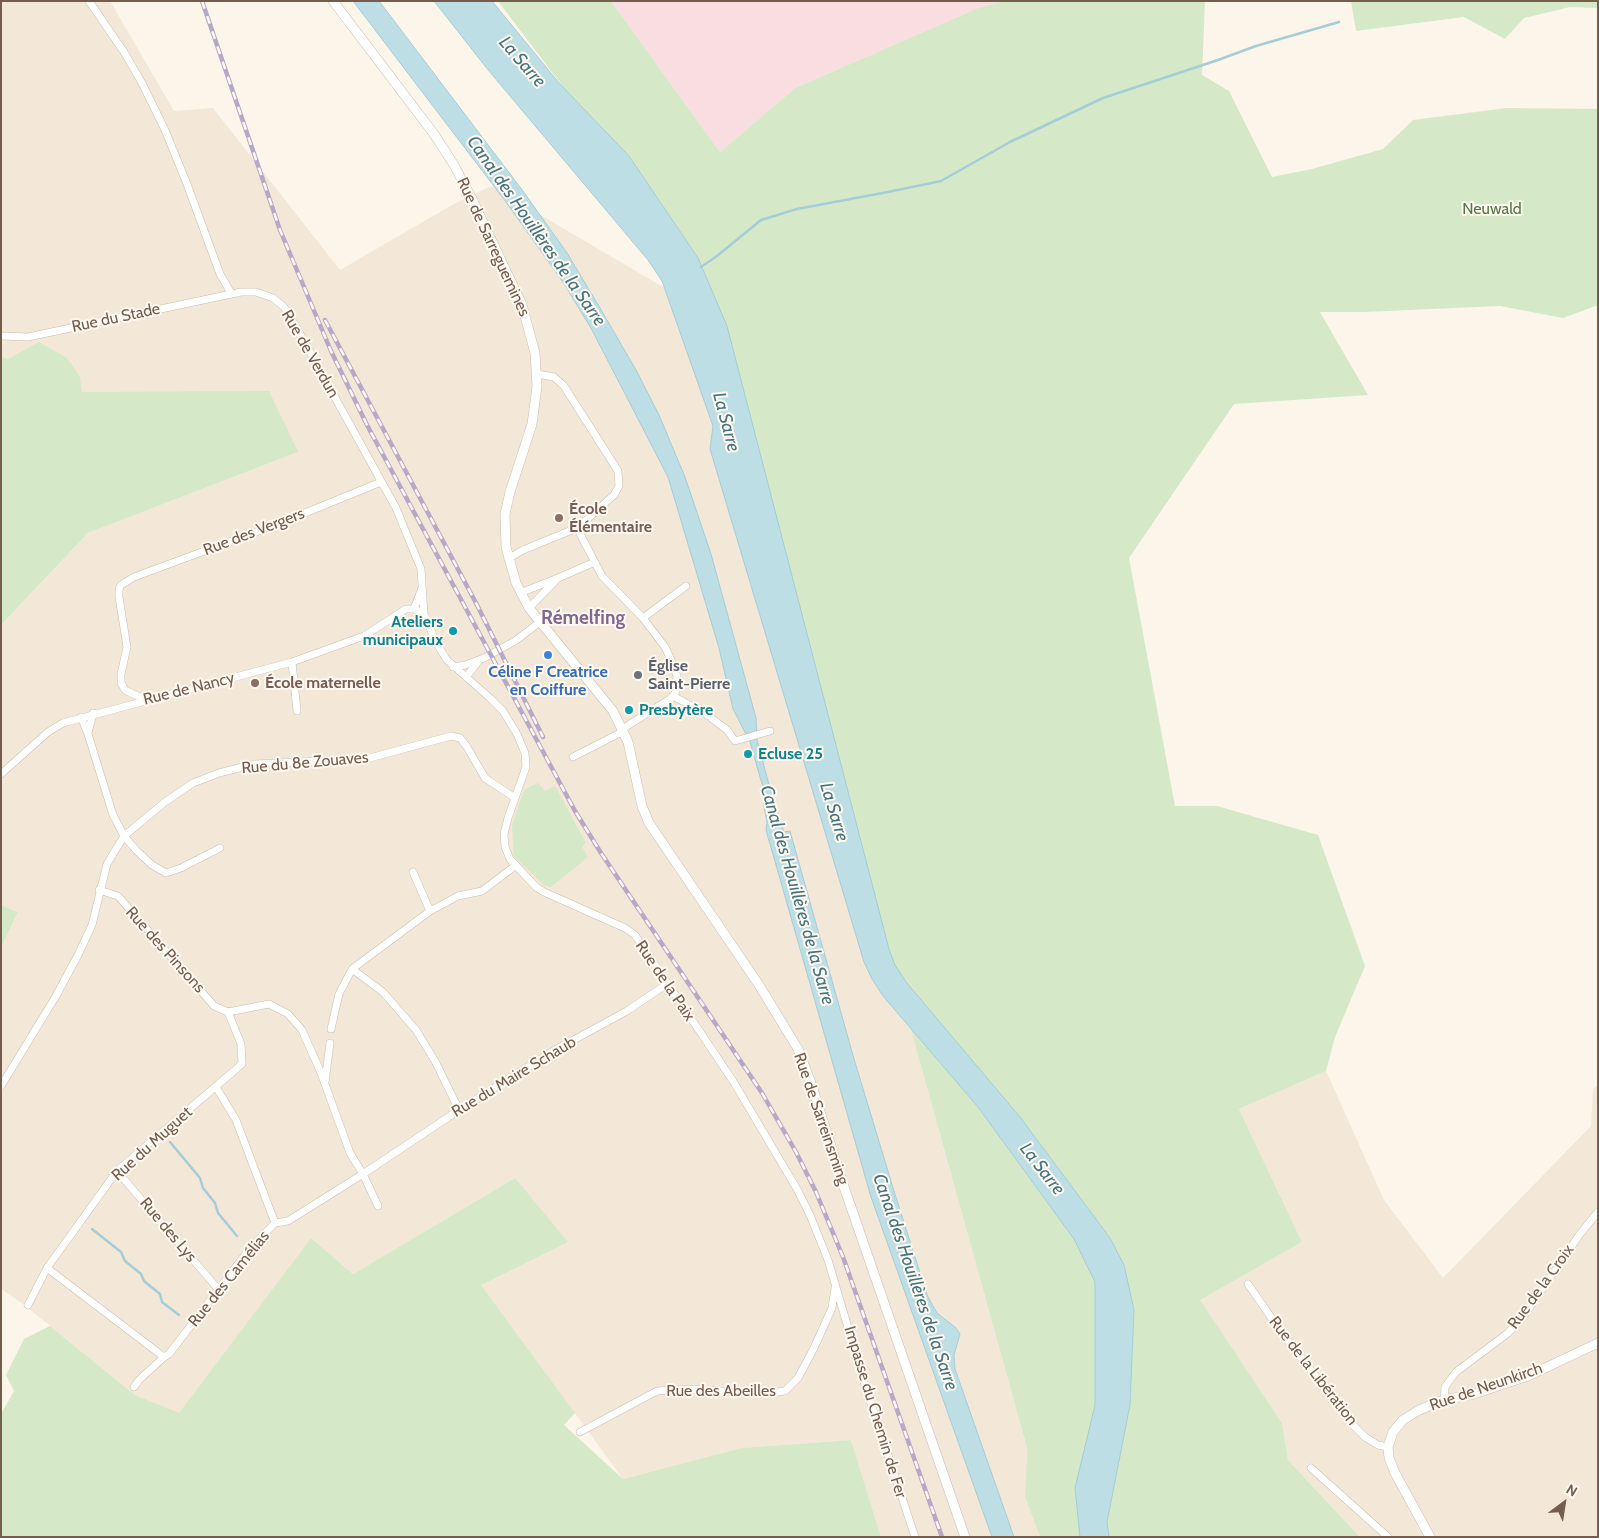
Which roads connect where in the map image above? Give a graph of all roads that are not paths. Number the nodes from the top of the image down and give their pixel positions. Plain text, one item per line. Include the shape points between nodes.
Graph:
1 (89, 1) edge
2 (333, 1) edge
3 (230, 293) junction
4 (1, 336) edge
5 (537, 374) junction
6 (382, 482) junction
7 (577, 528) junction
8 (508, 559) junction
9 (595, 562) junction
10 (558, 578) junction
11 (423, 585) junction
12 (686, 586) dead end
13 (520, 593) junction
14 (529, 608) junction
15 (414, 609) junction
16 (424, 614) junction
17 (643, 618) junction
18 (540, 622) junction
19 (478, 661) junction
20 (292, 662) junction
21 (453, 667) junction
22 (466, 678) junction
23 (674, 696) junction
24 (146, 700) junction
25 (297, 711) dead end
26 (93, 714) junction
27 (81, 717) junction
28 (623, 730) junction
29 (767, 732) dead end
30 (88, 734) junction
31 (573, 757) dead end
32 (1, 774) edge
33 (515, 798) junction
34 (126, 834) junction
35 (220, 848) dead end
36 (515, 866) junction
37 (413, 872) dead end
38 (100, 890) junction
39 (430, 911) junction
40 (352, 970) junction
41 (667, 984) junction
42 (228, 1012) junction
43 (331, 1029) dead end
44 (330, 1043) dead end
45 (324, 1084) junction
46 (1, 1086) edge
47 (216, 1087) junction
48 (459, 1110) junction
49 (117, 1171) junction
50 (363, 1174) junction
51 (378, 1206) dead end
52 (1598, 1212) edge
53 (275, 1223) junction
54 (47, 1268) junction
55 (1248, 1284) dead end
56 (835, 1287) junction
57 (218, 1289) junction
58 (28, 1305) dead end
59 (1598, 1343) edge
60 (164, 1357) junction
61 (134, 1387) dead end
62 (1444, 1400) junction
63 (580, 1432) dead end
64 (1388, 1447) junction
65 (1311, 1468) dead end
66 (915, 1537) edge
67 (965, 1537) edge
68 (1388, 1537) edge
69 (1430, 1537) edge

1 - 3 street via 124,52 158,114
2 - 5 street, Rue de Sarreguemines via 434,134 468,191 522,305 532,337
3 - 4 street, Rue du Stade via 28,337
3 - 6 street, Rue de Verdun via 262,294 284,307
5 - 7 street via 554,377 561,383 618,471 619,486 614,495
5 - 8 street, Rue de Sarreguemines via 532,424 507,504 504,534
6 - 11 street, Rue de Verdun via 418,560
6 - 24 street, Rue des Vergers via 121,585 118,592 127,641 121,683 125,690
7 - 8 street
7 - 9 street
8 - 13 street, Rue de Sarreguemines
9 - 10 street
9 - 17 street via 602,576
10 - 13 street
10 - 14 street
11 - 15 street
11 - 16 street, Rue de Verdun
12 - 17 street
13 - 14 street, Rue de Sarreguemines
14 - 18 street, Rue de Sarreguemines
15 - 16 street
15 - 20 street, Rue de Nancy via 402,611 364,636
16 - 21 street, Rue de la Paix via 439,648
17 - 23 street via 672,660 677,676
18 - 19 street via 516,641
18 - 28 street, Rue de Sarreguemines via 608,704
19 - 21 street
19 - 22 street
20 - 24 street, Rue de Nancy
20 - 25 street
21 - 22 street, Rue de la Paix
22 - 33 street, Rue de la Paix via 503,711 525,753 526,767
23 - 28 street
23 - 29 street via 706,714 738,740
24 - 26 street, Rue de Nancy
26 - 27 street, Rue de Nancy
26 - 30 street
27 - 30 street
27 - 32 street, Rue de Nancy via 53,728
28 - 31 street
28 - 67 street, Rue de Sarreinsming via 649,823 777,1012 805,1065
30 - 34 street via 113,815
33 - 34 street, Rue du 8e Zouaves via 485,778 468,747 460,738 451,736 366,759 255,764 219,773 193,784 165,802
33 - 36 street, Rue de la Paix via 504,842
34 - 35 street via 152,865 166,873
34 - 38 street, Rue du 8e Zouaves via 107,864
36 - 39 street via 482,891 458,896
36 - 41 street, Rue de la Paix via 544,892 630,930
37 - 39 street
38 - 42 street, Rue des Pinsons via 118,896 214,1006
38 - 46 street, Rue du 8e Zouaves via 92,926 78,955
39 - 40 street
40 - 43 street via 339,994
40 - 48 street via 382,992 416,1030
41 - 48 street, Rue du Maire Schaub
41 - 56 street, Rue de la Paix via 733,1081 797,1189 821,1243
42 - 45 street via 269,1004 288,1014 302,1030
42 - 47 street, Rue du Muguet via 241,1044 242,1064
44 - 45 street
45 - 50 street via 350,1153
47 - 49 street, Rue du Muguet
47 - 53 street via 236,1120
48 - 50 street, Rue du Maire Schaub
49 - 54 street, Rue du Muguet
49 - 57 street, Rue des Lys
50 - 51 street
50 - 53 street, Rue des Camélias via 288,1221
52 - 62 street, Rue de la Croix via 1523,1317 1508,1333 1456,1372 1445,1387
53 - 57 street, Rue des Camélias
54 - 58 street, Rue du Muguet
54 - 60 street
55 - 64 street, Rue de la Libération via 1353,1424 1365,1437
56 - 63 street, Rue des Abeilles via 832,1308 814,1348 798,1378 785,1391 762,1394 693,1389 657,1391
56 - 66 street, Impasse du Chemin de Fer
57 - 60 street, Rue des Camélias via 170,1354
59 - 62 street, Rue de Neunkirch via 1528,1376
60 - 61 street, Rue des Camélias
62 - 64 street, Rue de Neunkirch via 1403,1420 1393,1432
64 - 69 street via 1395,1473
65 - 68 street

